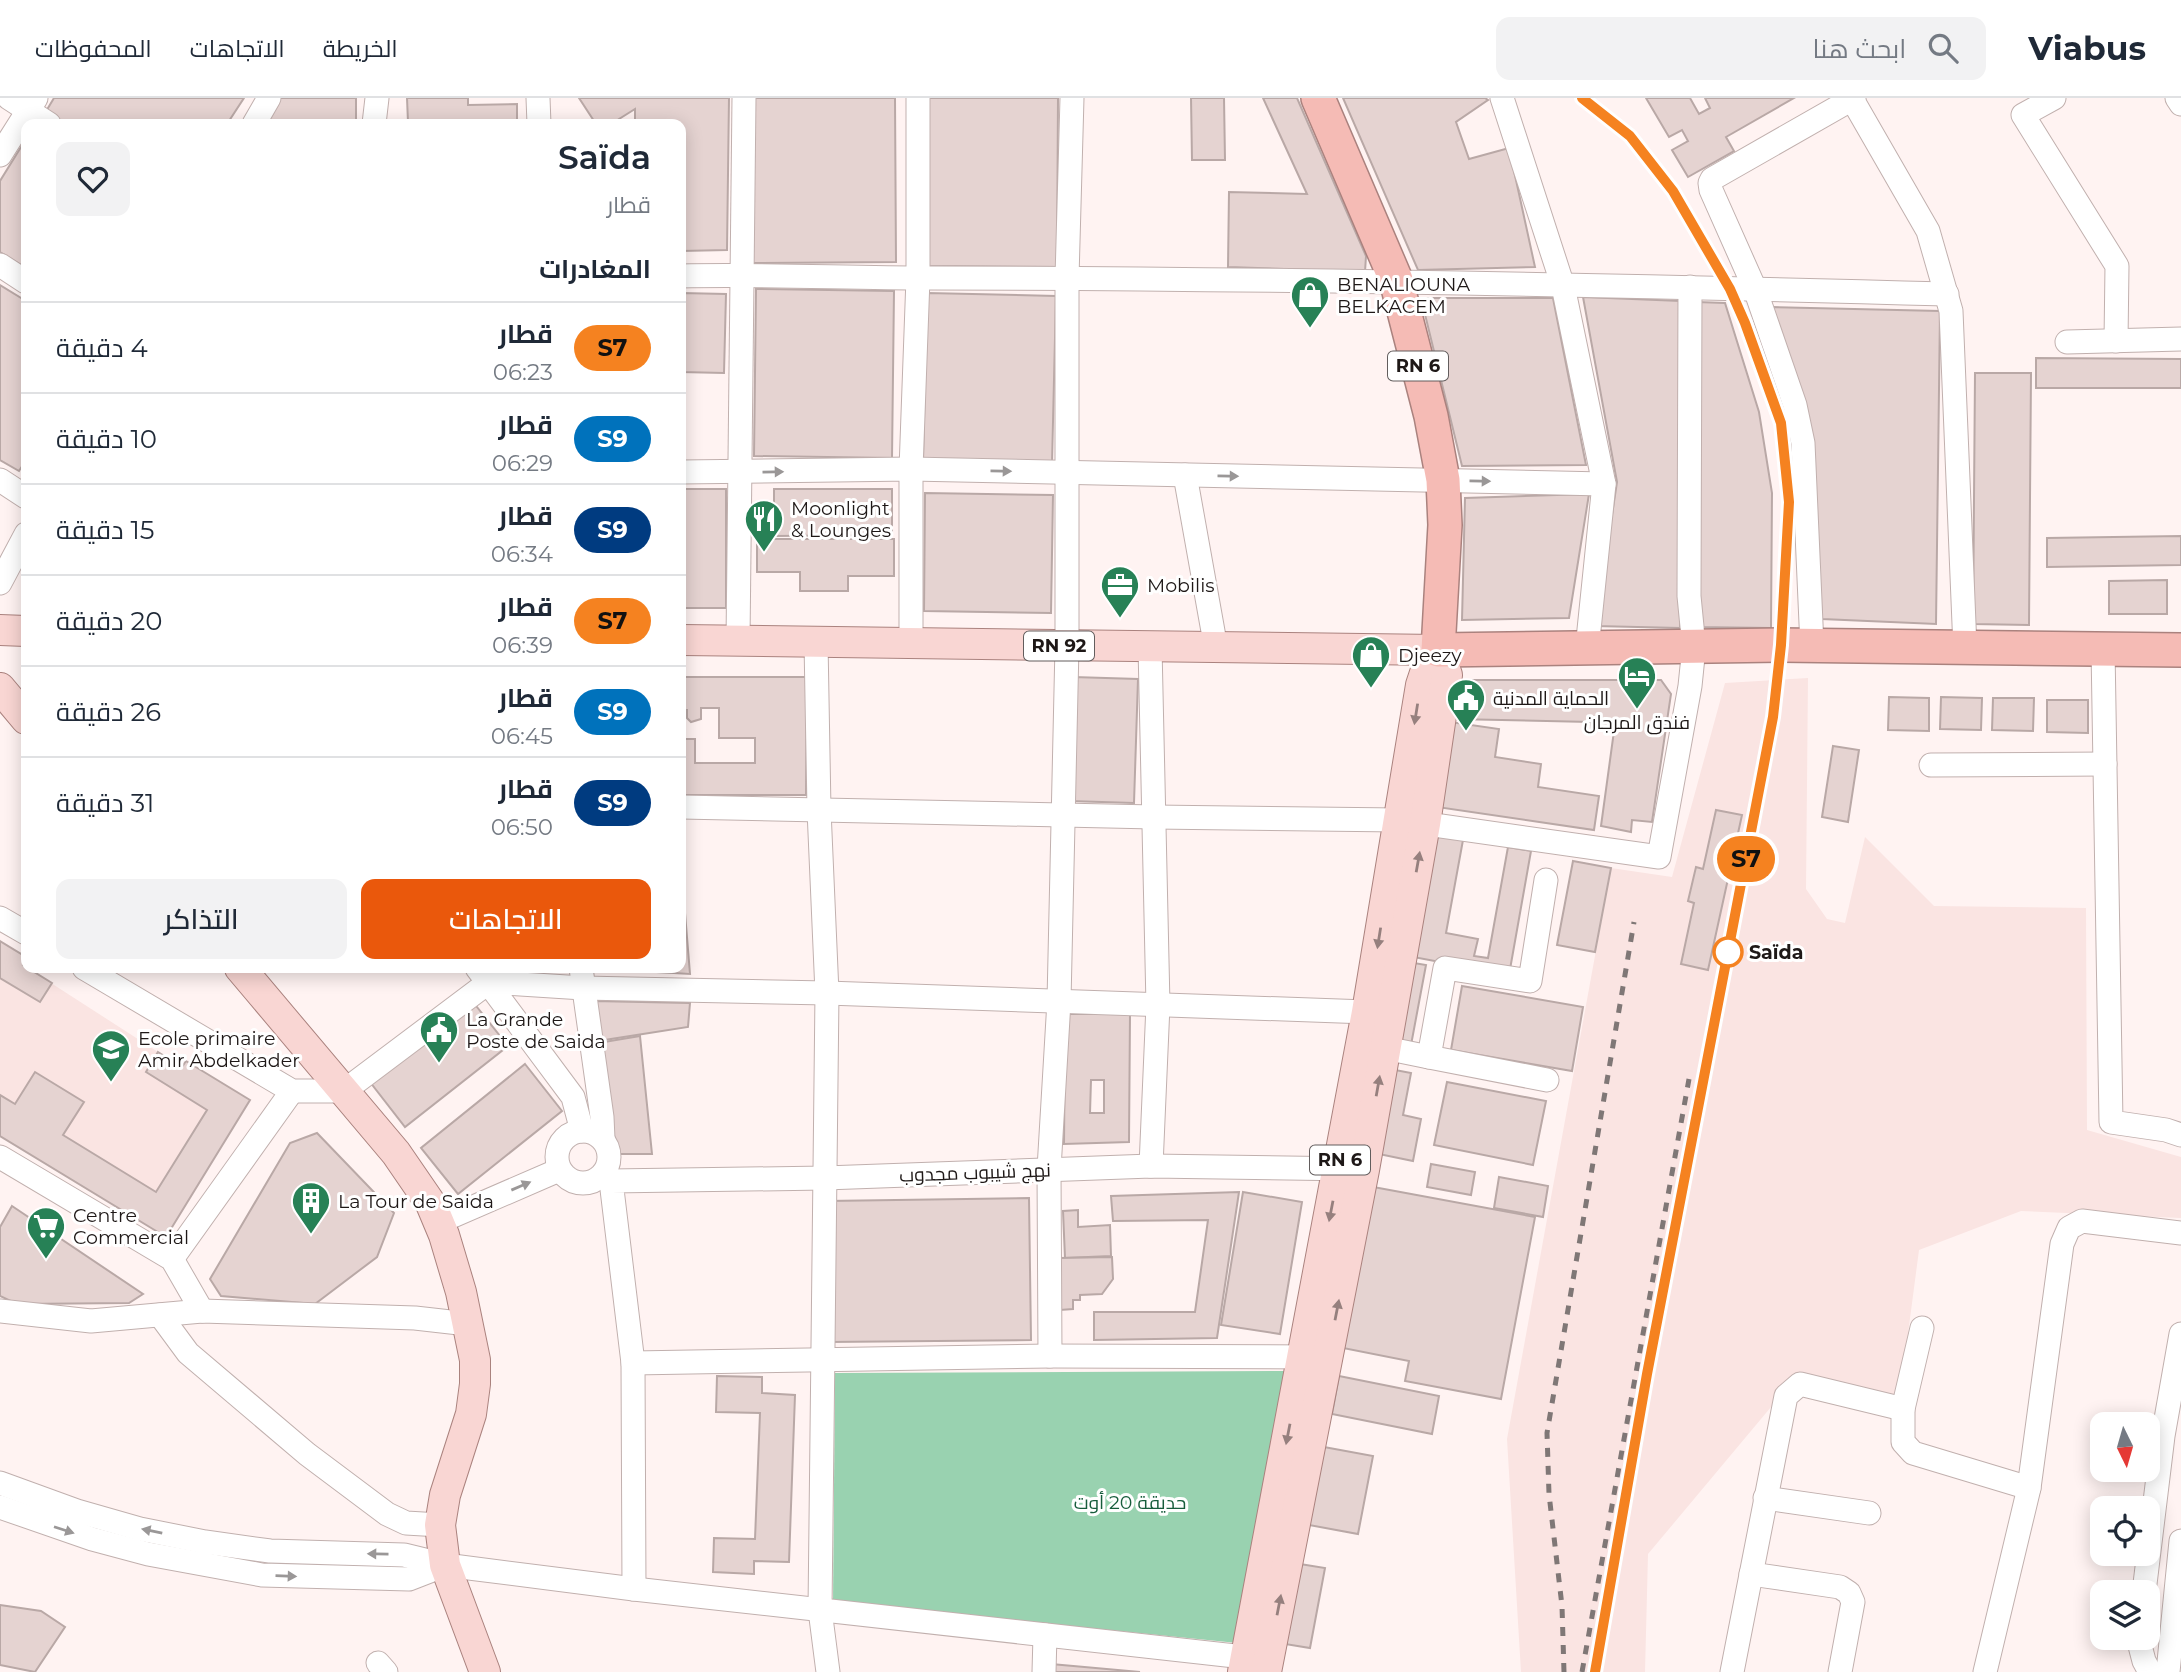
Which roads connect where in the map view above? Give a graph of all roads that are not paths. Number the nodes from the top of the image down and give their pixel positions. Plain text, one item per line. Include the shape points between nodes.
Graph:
1 (9, 98) edge
2 (269, 98) edge
3 (377, 98) edge
4 (538, 98) edge
5 (744, 98) edge
6 (918, 98) edge
7 (1072, 98) edge
8 (1318, 98) edge
9 (1502, 98) edge
10 (1853, 98) edge
11 (2054, 98) edge
12 (2177, 98) edge
13 (32, 104) edge
14 (2181, 104) edge
15 (23, 119) edge
16 (45, 119) edge
17 (257, 119) edge
18 (375, 119) edge
19 (539, 119) edge
20 (21, 122) edge
21 (0, 155) edge
22 (0, 265) edge
23 (743, 275) junction
24 (686, 276) edge
25 (918, 278) junction
26 (1067, 278) junction
27 (21, 279) edge
28 (1396, 281) junction
29 (1563, 286) junction
30 (1690, 287) junction
31 (1755, 289) junction
32 (1947, 294) junction
33 (2181, 339) edge
34 (2116, 341) junction
35 (2067, 342) dead end
36 (911, 469) junction
37 (686, 472) edge
38 (740, 472) junction
39 (1068, 472) junction
40 (1185, 475) junction
41 (1443, 480) junction
42 (0, 481) edge
43 (1604, 484) junction
44 (21, 494) edge
45 (21, 543) edge
46 (0, 583) edge
47 (0, 630) edge
48 (21, 631) edge
49 (686, 640) edge
50 (738, 641) junction
51 (816, 642) junction
52 (911, 643) junction
53 (1067, 646) junction
54 (1812, 646) junction
55 (1150, 647) junction
56 (1216, 648) junction
57 (1694, 648) junction
58 (1965, 648) junction
59 (1587, 649) junction
60 (2104, 649) junction
61 (1438, 650) junction
62 (2181, 650) edge
63 (0, 688) edge
64 (21, 713) edge
65 (2105, 764) junction
66 (1931, 765) dead end
67 (686, 807) edge
68 (819, 810) junction
69 (1062, 815) junction
70 (1154, 817) junction
71 (1412, 822) junction
72 (1546, 880) dead end
73 (0, 918) edge
74 (21, 930) edge
75 (92, 973) edge
76 (244, 973) edge
77 (483, 975) edge
78 (582, 978) edge
79 (827, 993) junction
80 (1059, 1001) junction
81 (1158, 1005) junction
82 (1378, 1015) junction
83 (1385, 1048) junction
84 (1429, 1057) junction
85 (1547, 1080) dead end
86 (598, 1088) junction
87 (292, 1091) junction
88 (344, 1091) junction
89 (573, 1097) junction
90 (582, 1131) junction
91 (2181, 1135) edge
92 (603, 1139) junction
93 (0, 1157) edge
94 (1151, 1166) junction
95 (1049, 1169) junction
96 (1351, 1169) junction
97 (559, 1170) junction
98 (606, 1175) junction
99 (825, 1178) junction
100 (439, 1222) junction
101 (2181, 1233) edge
102 (172, 1259) junction
103 (0, 1311) edge
104 (202, 1311) junction
105 (160, 1315) junction
106 (468, 1324) junction
107 (1922, 1328) dead end
108 (2181, 1334) edge
109 (1050, 1356) junction
110 (1315, 1357) junction
111 (823, 1359) junction
112 (634, 1363) junction
113 (1903, 1409) junction
114 (0, 1483) edge
115 (2029, 1488) junction
116 (1765, 1498) junction
117 (0, 1507) edge
118 (1868, 1513) dead end
119 (440, 1525) junction
120 (2181, 1541) edge
121 (445, 1565) junction
122 (1751, 1574) junction
123 (2145, 1580) edge
124 (634, 1588) junction
125 (820, 1610) junction
126 (1045, 1635) junction
127 (2141, 1650) edge
128 (1256, 1665) edge
129 (1848, 1670) edge
130 (485, 1672) edge
131 (828, 1672) edge
132 (1044, 1672) edge
133 (1732, 1672) edge
134 (1985, 1672) edge
135 (2150, 1672) edge
136 (2168, 1672) edge

1 - 13 street
2 - 17 street
3 - 18 street
4 - 19 street
5 - 23 street
6 - 25 street
7 - 26 street
8 - 28 highway, RN 6
9 - 29 street
10 - 31 street via 1712,178 1711,190
10 - 32 street via 1928,231
11 - 34 street via 2023,115 2117,266
12 - 14 street
13 - 15 street
13 - 16 street
20 - 21 street
22 - 27 street
23 - 24 street
23 - 25 street
23 - 38 street
25 - 26 street
25 - 36 street
26 - 28 street
26 - 39 street
28 - 29 street
28 - 41 highway, RN 6
29 - 30 street
29 - 43 street
30 - 31 street
30 - 57 street via 1689,596
31 - 32 street
31 - 54 street via 1804,443
32 - 58 street
33 - 34 street
34 - 35 street
38 -> 36 street
36 -> 39 street
36 - 52 street
37 - 38 street
38 - 50 street
39 - 40 street
39 - 53 street
40 -> 41 street
40 - 56 street
41 -> 43 street
41 - 61 highway, RN 6
42 - 44 street
43 - 59 street
45 - 46 street
47 - 48 main road
49 - 50 main road, RN 92
50 - 51 main road, RN 92
51 - 52 main road, RN 92
51 - 68 street
52 - 53 main road, RN 92
53 - 55 main road, RN 92
53 - 69 street
54 - 57 highway, RN 92
54 - 58 highway, RN 92
55 - 56 main road, RN 92
55 - 70 street
56 - 61 main road, RN 92
57 - 59 highway, RN 92
57 - 71 street via 1659,858
58 - 60 highway, RN 92
59 - 61 highway, RN 92
60 - 62 highway, RN 92
60 - 65 street
61 - 71 main road, RN 6 via 1421,685
63 - 64 main road
65 - 66 street
65 - 91 street via 2111,1122
67 - 68 street
68 - 69 street
68 - 79 street
69 - 70 street
69 - 80 street
70 - 71 street
70 - 81 street
71 - 82 main road, RN 6
72 - 84 street via 1530,981 1445,968
73 - 74 street
75 - 87 street
76 - 88 main road
77 - 78 street
77 - 88 street
77 - 89 street
78 - 79 street
78 - 86 street
79 - 80 street
79 - 99 street
80 - 81 street
80 - 95 street
81 - 82 street
81 - 94 street
82 - 83 main road, RN 6
82 - 96 main road, RN 6
83 - 84 street
96 -> 83 main road, RN 6
84 - 85 street
86 - 89 street
86 - 92 street
87 - 88 street
87 - 102 street
88 - 100 main road via 396,1153
89 - 90 street
90 - 92 street via 590,1130
90 - 97 street via 573,1131 561,1140 556,1158
92 - 98 street via 610,1153
93 - 102 street
94 - 95 street, نهج شيبوب مجدوب
94 - 96 street, نهج شيبوب مجدوب
95 - 99 street, نهج شيبوب مجدوب
95 - 109 street
96 - 110 main road, RN 6
97 - 98 street via 568,1180 585,1184
100 -> 97 street
98 - 99 street, نهج شيبوب مجدوب
98 - 112 street
99 - 111 street
100 - 106 main road
101 - 115 street via 2082,1221 2069,1228 2062,1244
102 - 104 street
103 - 105 street via 91,1321
104 - 105 street
104 - 106 street
105 - 119 street via 188,1353 307,1454 387,1514 406,1523
106 - 119 main road via 475,1360 471,1414
107 - 113 street
108 - 123 street via 2162,1436
109 - 110 street
109 - 111 street
110 - 128 main road, RN 6
111 - 112 street
111 - 125 street
112 - 124 street
113 - 115 street via 1903,1442 1913,1453
113 - 116 street via 1800,1384 1786,1396
121 -> 114 street via 404,1555 270,1551 205,1542 77,1511
115 - 134 street
116 - 118 street
116 - 122 street
117 -> 121 street via 148,1554 262,1575 409,1580
119 - 121 main road
120 - 136 street
121 - 124 street
121 - 130 main road
122 - 129 street via 1840,1587 1849,1593 1853,1602
122 - 133 street
124 - 125 street
125 - 126 street
125 - 131 street
126 - 128 street
126 - 132 street
127 - 135 street

